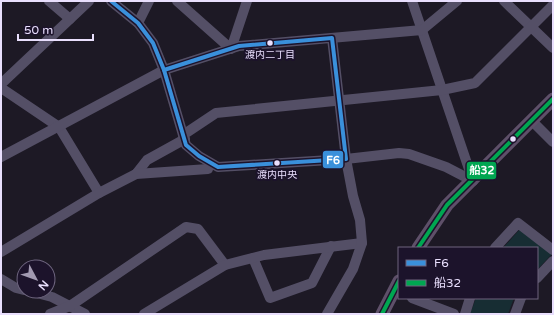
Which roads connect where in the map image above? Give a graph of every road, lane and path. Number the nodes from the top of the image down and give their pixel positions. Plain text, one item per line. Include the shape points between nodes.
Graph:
1 (49, 1) edge
2 (89, 1) edge
3 (111, 1) edge
4 (150, 1) edge
5 (177, 1) edge
6 (247, 1) edge
7 (412, 1) edge
8 (457, 1) edge
9 (504, 1) edge
10 (553, 5) edge
11 (70, 19) junction
12 (138, 23) junction
13 (531, 27) junction
14 (422, 30) junction
15 (332, 38) junction
16 (553, 48) edge
17 (231, 49) junction
18 (164, 70) junction
19 (1, 84) edge
20 (1, 88) edge
21 (442, 90) junction
22 (553, 99) edge
23 (338, 100) junction
24 (532, 121) junction
25 (59, 127) junction
26 (184, 137) junction
27 (553, 142) edge
28 (1, 157) edge
29 (346, 159) junction
30 (210, 163) junction
31 (136, 174) junction
32 (473, 181) junction
33 (99, 193) junction
34 (362, 242) junction
35 (331, 246) junction
36 (419, 247) edge
37 (496, 247) edge
38 (553, 250) edge
39 (1, 252) edge
40 (253, 258) junction
41 (553, 261) edge
42 (225, 265) junction
43 (538, 277) edge
44 (1, 279) edge
45 (16, 288) edge
46 (397, 288) edge
47 (56, 299) edge
48 (415, 299) edge
49 (470, 299) edge
50 (521, 299) edge
51 (70, 306) junction
52 (50, 314) edge
53 (85, 314) edge
54 (144, 314) edge
55 (327, 314) edge
56 (382, 314) edge
57 (454, 314) edge
58 (465, 314) edge
59 (514, 314) edge

1 - 11 street
2 - 11 street
3 - 12 street
4 - 12 street
5 - 17 street
6 - 17 street
7 - 14 street
8 - 14 street
9 - 13 street
10 - 13 street
11 - 19 street
12 - 18 street via 153,43
13 - 16 street
13 - 21 street via 475,83
14 - 15 street
14 - 21 street
15 - 17 street via 239,46
15 - 23 street
17 - 18 street
18 - 25 street
18 - 26 street
20 - 25 street
21 - 23 street
21 - 32 street
22 - 24 main road
23 - 26 street via 216,113
23 - 29 street
24 - 27 street
24 - 32 main road
25 - 28 street
25 - 33 street
26 - 30 street via 186,145
26 - 31 street via 147,160
29 - 30 street via 218,167
29 - 32 street via 408,154 446,167
29 - 34 street via 360,220
30 - 31 street via 208,169
31 - 33 street
32 - 36 main road via 448,206
33 - 39 street
34 - 35 street
34 - 55 street via 353,269
35 - 40 street
35 - 40 street via 312,283 270,298
37 - 38 street via 518,222
40 - 42 street
41 - 43 street
42 - 51 street via 198,229 186,227
42 - 54 street
44 - 45 street
46 - 56 main road
47 - 51 street
48 - 57 street
49 - 58 street
50 - 59 street
51 - 52 street
51 - 53 street

